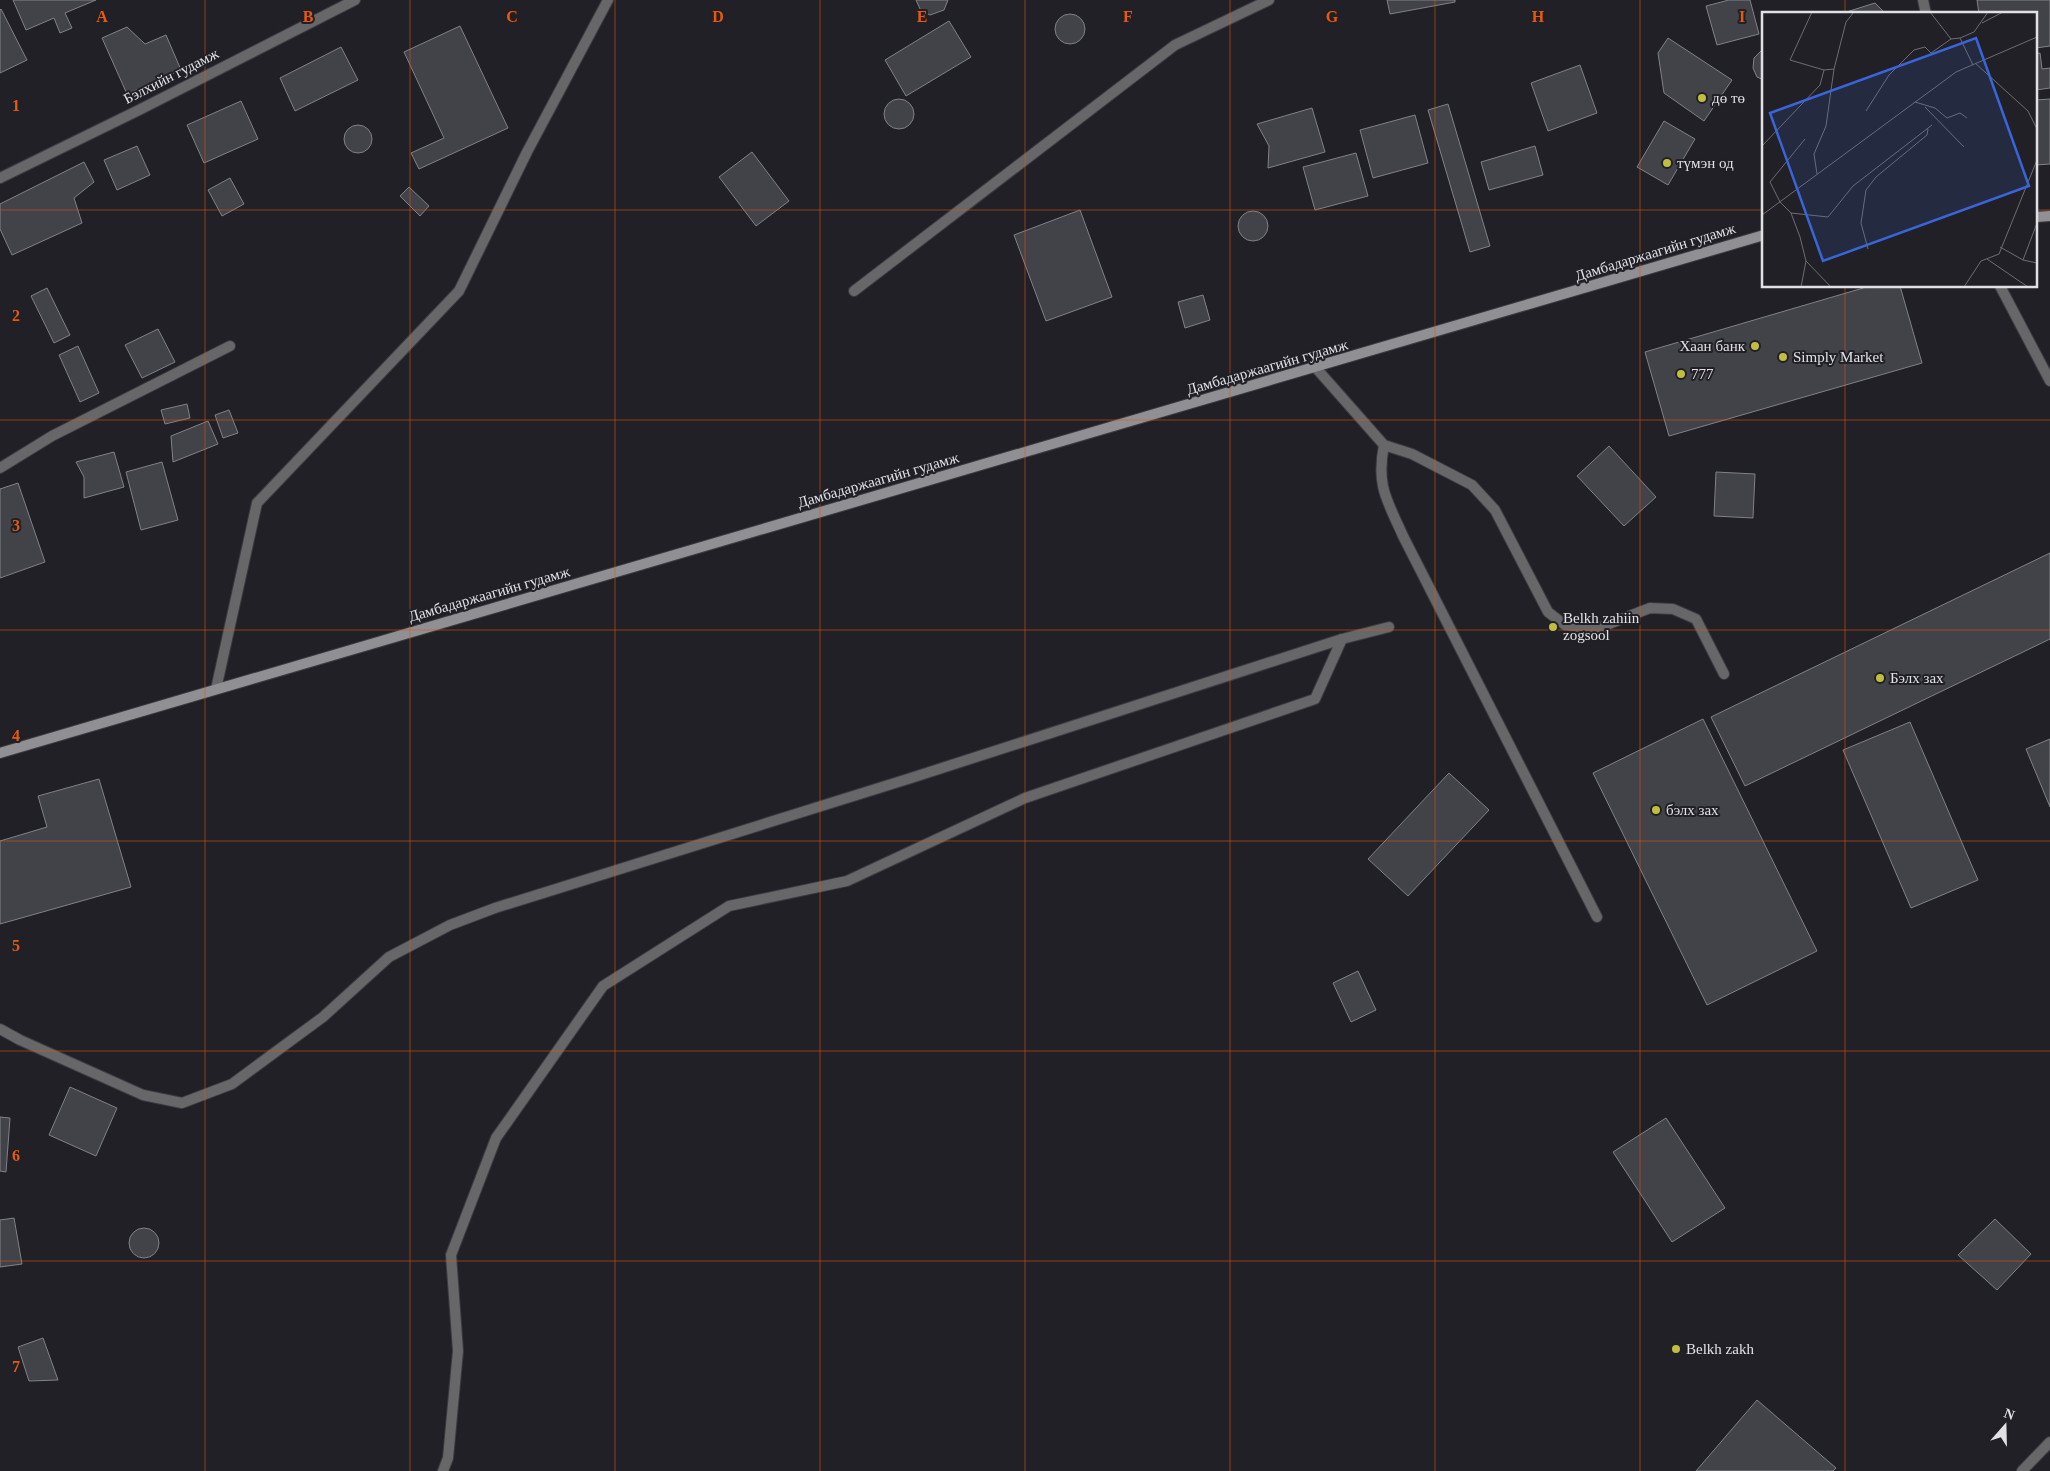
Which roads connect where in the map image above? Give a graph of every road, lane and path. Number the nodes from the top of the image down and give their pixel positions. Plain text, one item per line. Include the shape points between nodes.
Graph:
1 (355, 0) edge
2 (608, 0) edge
3 (1269, 0) edge
4 (0, 178) edge
5 (1762, 236) edge
6 (2001, 288) edge
7 (854, 291) dead end
8 (230, 346) dead end
9 (1316, 368) junction
10 (2050, 381) edge
11 (1384, 445) junction
12 (0, 468) edge
13 (1389, 627) dead end
14 (1342, 638) junction
15 (1724, 674) dead end
16 (216, 689) junction
17 (0, 753) edge
18 (1597, 917) dead end
19 (0, 1029) edge
20 (2050, 1442) edge
21 (443, 1471) edge
22 (2022, 1471) edge

1 - 4 street, Бэлхийн гудамж
2 - 16 street via 527,152 459,291 257,503
3 - 7 street via 1175,45
5 - 9 main road, Дамбадаржаагийн гудамж
6 - 10 street
8 - 12 street via 52,436
9 - 11 street
9 - 16 main road, Дамбадаржаагийн гудамж
11 - 15 street via 1412,454 1472,485 1495,510 1548,612 1565,625 1596,629 1650,608 1673,609 1696,618
11 - 18 street via 1380,465 1382,489 1403,536
13 - 14 street
14 - 19 street via 450,925 389,957 323,1017 232,1084 182,1103 144,1095
14 - 21 street via 1315,699 1025,798 847,881 729,906 603,986 496,1138 451,1255 458,1350 448,1458
16 - 17 main road, Дамбадаржаагийн гудамж
20 - 22 street

